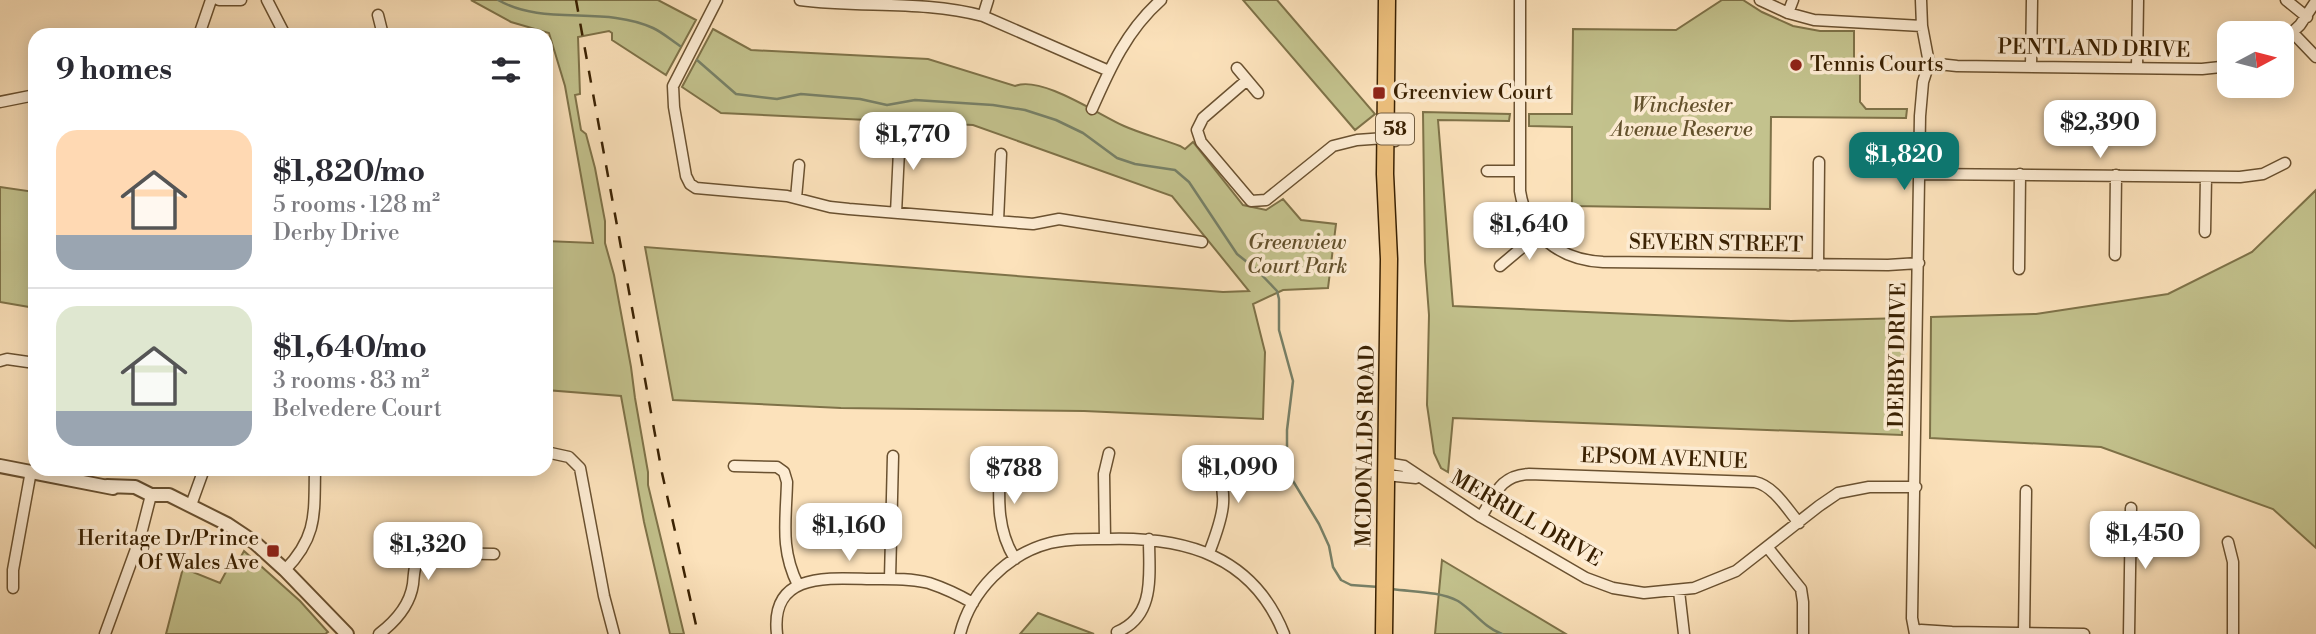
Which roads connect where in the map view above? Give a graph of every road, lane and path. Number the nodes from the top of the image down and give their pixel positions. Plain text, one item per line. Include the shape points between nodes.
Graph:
1 (211, 0) edge
2 (219, 0) edge
3 (242, 0) edge
4 (267, 0) edge
5 (717, 0) edge
6 (800, 0) edge
7 (988, 0) edge
8 (1161, 0) edge
9 (1387, 0) edge
10 (1393, 0) edge
11 (1520, 0) edge
12 (1760, 0) edge
13 (1793, 0) edge
14 (1921, 0) edge
15 (2032, 0) edge
16 (2138, 0) edge
17 (2286, 0) edge
18 (2316, 1) edge
19 (905, 2) edge
20 (1788, 13) junction
21 (378, 15) dead end
22 (983, 16) junction
23 (2307, 17) junction
24 (1922, 22) junction
25 (201, 28) edge
26 (281, 28) edge
27 (381, 28) edge
28 (2294, 31) edge
29 (2294, 35) edge
30 (2316, 57) edge
31 (1926, 66) junction
32 (2031, 67) junction
33 (2217, 67) edge
34 (1237, 68) dead end
35 (2137, 68) junction
36 (1109, 71) junction
37 (1247, 80) junction
38 (1258, 93) dead end
39 (28, 96) edge
40 (0, 102) edge
41 (1092, 109) dead end
42 (900, 130) dead end
43 (1388, 141) junction
44 (1001, 154) dead end
45 (1819, 162) dead end
46 (2286, 163) dead end
47 (799, 164) dead end
48 (1487, 171) dead end
49 (1519, 171) junction
50 (1920, 174) junction
51 (2020, 174) junction
52 (2116, 176) junction
53 (2206, 177) junction
54 (796, 198) junction
55 (896, 213) junction
56 (998, 221) junction
57 (2205, 232) dead end
58 (1538, 234) junction
59 (1202, 242) dead end
60 (2115, 256) dead end
61 (1818, 265) junction
62 (1500, 266) dead end
63 (1919, 266) junction
64 (2019, 269) dead end
65 (0, 361) edge
66 (28, 362) edge
67 (1109, 453) dead end
68 (553, 454) edge
69 (893, 456) dead end
70 (1000, 458) dead end
71 (1210, 464) dead end
72 (1504, 465) dead end
73 (0, 466) edge
74 (734, 466) dead end
75 (1386, 469) junction
76 (28, 471) edge
77 (30, 476) edge
78 (56, 476) edge
79 (201, 476) edge
80 (315, 476) edge
81 (1510, 477) junction
82 (1916, 487) junction
83 (2026, 491) dead end
84 (150, 498) junction
85 (187, 504) junction
86 (2131, 508) dead end
87 (1481, 517) junction
88 (1799, 523) junction
89 (1105, 539) junction
90 (1149, 539) junction
91 (2228, 542) dead end
92 (1768, 548) junction
93 (1209, 553) junction
94 (494, 554) dead end
95 (1015, 559) junction
96 (285, 570) junction
97 (890, 579) junction
98 (797, 585) junction
99 (13, 588) dead end
100 (1679, 591) junction
101 (973, 603) junction
102 (1117, 632) edge
103 (1952, 632) edge
104 (1918, 633) edge
105 (105, 634) edge
106 (347, 634) edge
107 (379, 634) edge
108 (614, 634) edge
109 (776, 634) edge
110 (960, 634) edge
111 (1284, 634) edge
112 (1384, 634) edge
113 (1684, 634) edge
114 (1803, 634) edge
115 (1934, 634) edge
116 (2024, 634) edge
117 (2084, 634) edge
118 (2129, 634) edge
119 (2233, 634) edge

1 - 25 street
2 - 3 street
4 - 26 street
5 - 54 street via 673,86 688,180 699,189
6 - 19 street
7 - 22 street
8 - 36 street via 1134,29
9 - 43 main road, MCDONALDS ROAD / 58
10 - 43 main road, MCDONALDS ROAD / 58
11 - 49 street, SEVERN STREET
12 - 20 street
13 - 20 street
14 - 24 street, DERBY DRIVE
15 - 32 street
16 - 35 street
17 - 23 street
18 - 23 street
19 - 22 street
20 - 24 street via 1826,22
21 - 27 street
22 - 36 street
23 - 28 street
24 - 31 street, DERBY DRIVE
29 - 30 street
31 - 32 street, PENTLAND DRIVE
31 - 50 street, DERBY DRIVE
32 - 35 street, PENTLAND DRIVE
33 - 35 street, PENTLAND DRIVE
34 - 37 street
36 - 41 street
37 - 38 street
37 - 43 street via 1203,118 1197,130 1201,142 1251,201 1266,200 1326,150 1343,142
39 - 40 street
42 - 55 street
43 - 75 main road, MCDONALDS ROAD / 58
44 - 56 street
45 - 61 street
46 - 53 street via 2252,177
47 - 54 street
48 - 49 street
49 - 58 street, SEVERN STREET via 1523,206
50 - 51 street
50 - 63 street, DERBY DRIVE
51 - 52 street
51 - 64 street
52 - 53 street
52 - 60 street
53 - 57 street
54 - 55 street via 830,207
55 - 56 street
56 - 59 street via 1033,224 1059,219
58 - 61 street, SEVERN STREET via 1563,253 1593,261
58 - 62 street
61 - 63 street, SEVERN STREET
63 - 82 street, DERBY DRIVE
65 - 66 street
67 - 89 street via 1104,474
68 - 108 street via 569,457 582,473
69 - 97 street
70 - 95 street via 1000,522
71 - 93 street via 1222,483 1223,497
72 - 81 street
73 - 76 street
74 - 98 street via 777,467 784,472 786,552
75 - 87 street, MERRILL DRIVE via 1404,466
75 - 112 main road, MCDONALDS ROAD / 58
77 - 99 street
78 - 84 street via 135,487
79 - 85 street
80 - 96 street via 312,529 305,548
81 - 87 street
81 - 88 street, EPSOM AVENUE via 1755,481 1768,487
82 - 88 street, MERRILL DRIVE via 1847,490
82 - 104 street, DERBY DRIVE
83 - 116 street
84 - 85 street via 169,495
84 - 105 street
85 - 96 street via 242,533
86 - 118 street
87 - 100 street, MERRILL DRIVE via 1600,584 1644,593
88 - 92 street, MERRILL DRIVE
89 - 90 street
89 - 95 street via 1051,543
90 - 93 street
90 - 102 street via 1149,587 1144,605 1132,625
91 - 119 street via 2233,562
92 - 100 street, MERRILL DRIVE via 1736,572
92 - 114 street via 1801,589
93 - 111 street via 1256,589
94 - 107 street via 419,556 408,599
95 - 101 street
96 - 106 street
97 - 98 street via 825,578
97 - 101 street via 930,584
98 - 109 street via 779,608
100 - 113 street
101 - 110 street
103 - 104 street
103 - 115 street
103 - 116 street
116 - 117 street

